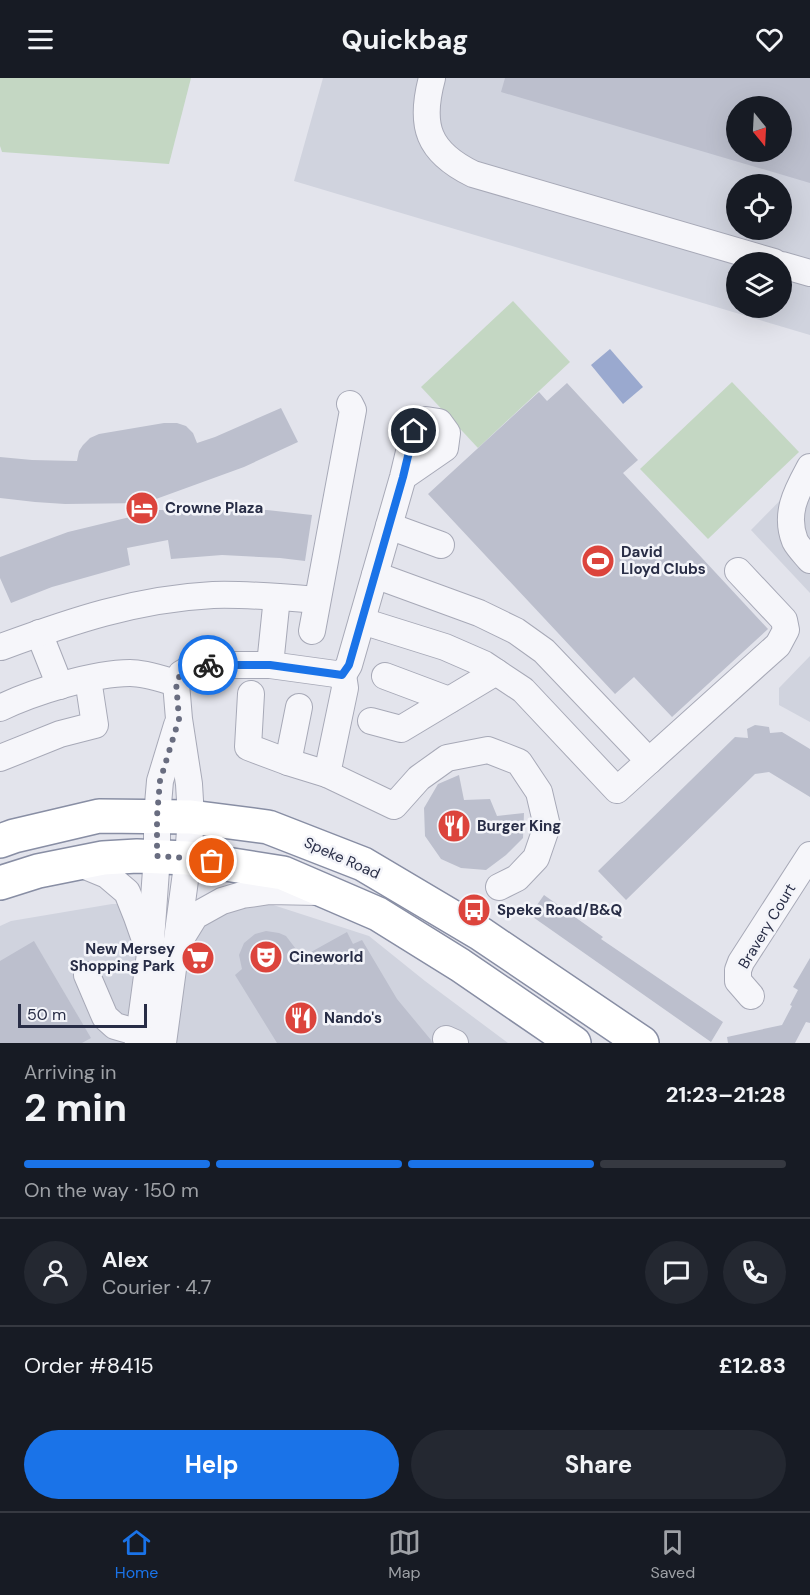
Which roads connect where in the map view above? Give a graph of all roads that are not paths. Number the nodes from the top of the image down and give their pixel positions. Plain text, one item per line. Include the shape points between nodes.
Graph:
1 (432, 78) edge
2 (740, 252) edge
3 (792, 268) edge
4 (810, 273) edge
5 (350, 404) dead end
6 (403, 477) dead end
7 (805, 477) edge
8 (389, 526) junction
9 (441, 545) dead end
10 (810, 560) edge
11 (738, 571) dead end
12 (375, 575) junction
13 (277, 597) junction
14 (317, 600) junction
15 (362, 621) junction
16 (312, 631) dead end
17 (39, 633) junction
18 (3, 653) edge
19 (270, 665) junction
20 (496, 672) junction
21 (342, 675) junction
22 (385, 676) dead end
23 (88, 679) junction
24 (176, 682) junction
25 (60, 686) junction
26 (250, 694) dead end
27 (449, 700) junction
28 (299, 707) dead end
29 (0, 708) edge
30 (179, 719) junction
31 (371, 721) dead end
32 (0, 758) edge
33 (649, 761) junction
34 (288, 762) junction
35 (327, 774) junction
36 (160, 781) junction
37 (122, 816) junction
38 (157, 816) junction
39 (191, 817) junction
40 (0, 841) edge
41 (810, 855) edge
42 (173, 857) junction
43 (78, 863) junction
44 (0, 883) edge
45 (499, 887) dead end
46 (327, 892) junction
47 (176, 948) junction
48 (150, 954) junction
49 (87, 975) dead end
50 (751, 996) dead end
51 (138, 1038) edge
52 (163, 1043) edge
53 (574, 1043) edge
54 (642, 1043) edge

1 - 2 street via 427,126 434,144 458,166 473,174
3 - 4 street
5 - 14 street via 353,410
6 - 8 street
7 - 10 street via 792,505 792,526 796,542
8 - 9 street
8 - 12 street
11 - 33 street via 784,620 786,630 778,645
12 - 15 street
12 - 33 street via 479,613 516,631 544,651
13 - 14 street
13 - 17 street via 214,595 158,601 93,615
13 - 19 street
14 - 16 street
15 - 20 street via 445,647
15 - 21 street via 349,665
17 - 18 street
17 - 25 street
19 - 21 street
19 - 24 street via 205,665 191,668
20 - 27 street
20 - 33 street via 523,690 617,790
21 - 35 street via 345,688
22 - 27 street
23 - 24 street via 132,673
23 - 25 street
23 - 32 street via 95,724
24 - 30 street
25 - 29 street
26 - 34 street via 248,747
27 - 31 street via 401,729
28 - 34 street
30 - 36 street
30 - 39 street
34 - 35 street
35 - 45 street via 394,806 419,778 447,758 488,750 519,762 539,792 547,826 536,858 517,878
36 - 37 street via 144,805
36 - 38 street
37 - 38 highway, Speke Road
37 - 40 highway, Speke Road via 99,816
38 - 39 highway, Speke Road
38 - 42 street
39 - 42 street
39 - 54 highway, Speke Road via 268,827 363,864 481,934
41 - 50 street, Bravery Court via 738,969 738,981
42 - 43 highway via 103,858
42 - 46 highway via 283,873
42 - 47 street
42 - 48 street
43 - 44 highway via 38,870
43 - 48 street via 107,875 127,892
46 - 47 street via 270,891 222,901 195,916
46 - 53 highway via 378,914
47 - 52 street
48 - 51 street
49 - 51 street via 105,1017

